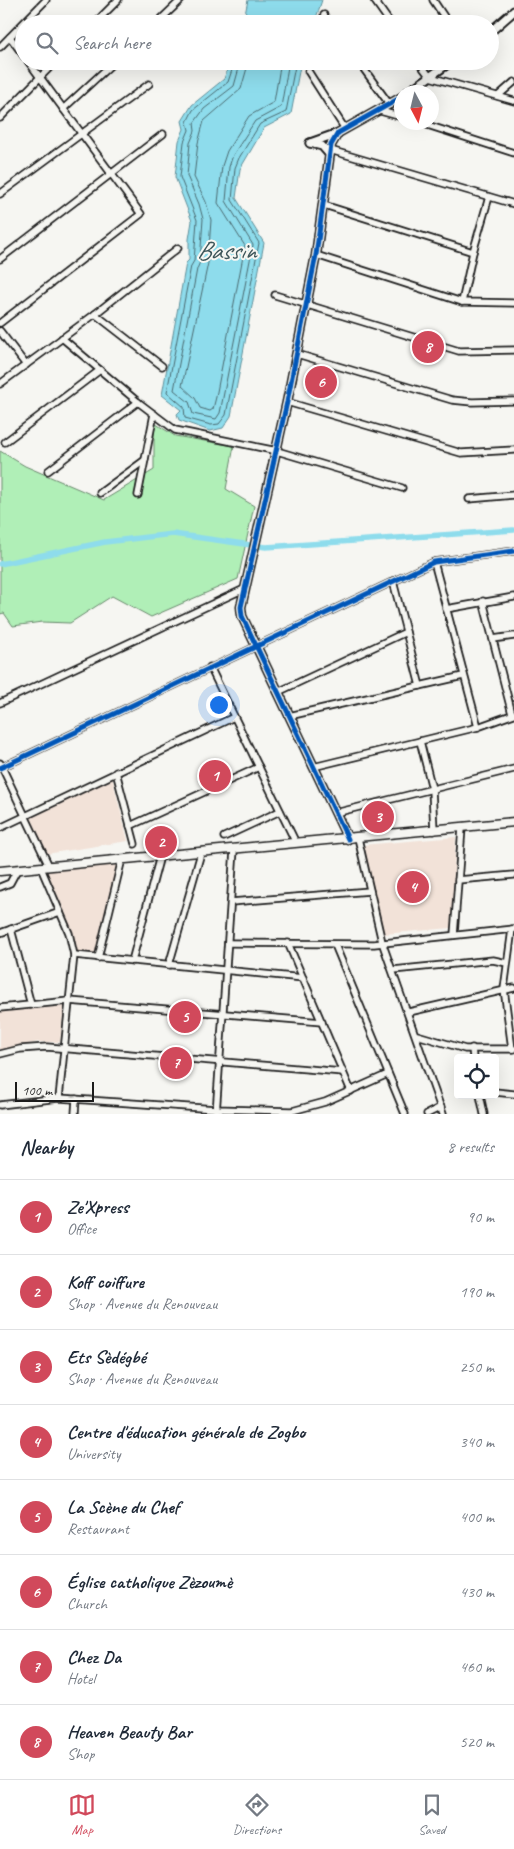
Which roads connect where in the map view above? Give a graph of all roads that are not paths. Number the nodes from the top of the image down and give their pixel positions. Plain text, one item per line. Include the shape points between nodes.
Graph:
1 (46, 0) edge
2 (118, 0) edge
3 (181, 0) edge
4 (374, 0) edge
5 (443, 0) edge
6 (434, 3) edge
7 (514, 12) edge
8 (31, 15) edge
9 (103, 15) edge
10 (165, 15) edge
11 (385, 15) edge
12 (443, 15) edge
13 (499, 24) edge
14 (15, 32) edge
15 (10, 37) junction
16 (15, 44) edge
17 (0, 47) edge
18 (34, 70) edge
19 (47, 70) edge
20 (105, 70) edge
21 (365, 70) edge
22 (425, 70) edge
23 (440, 70) edge
24 (308, 71) dead end
25 (430, 77) junction
26 (39, 78) junction
27 (514, 82) edge
28 (149, 84) dead end
29 (418, 85) edge
30 (498, 96) junction
31 (394, 102) edge
32 (514, 102) edge
33 (390, 105) junction
34 (63, 109) junction
35 (380, 111) junction
36 (394, 115) edge
37 (0, 118) edge
38 (439, 129) edge
39 (342, 131) junction
40 (82, 134) junction
41 (163, 134) dead end
42 (329, 152) junction
43 (514, 152) edge
44 (112, 174) junction
45 (0, 194) edge
46 (489, 197) junction
47 (514, 204) edge
48 (324, 205) junction
49 (178, 248) dead end
50 (473, 252) junction
51 (316, 255) junction
52 (0, 259) edge
53 (275, 295) dead end
54 (462, 302) junction
55 (514, 303) edge
56 (307, 304) junction
57 (95, 314) junction
58 (0, 323) edge
59 (0, 332) edge
60 (62, 338) junction
61 (514, 350) edge
62 (297, 354) junction
63 (26, 365) junction
64 (162, 366) dead end
65 (100, 370) junction
66 (0, 384) edge
67 (514, 401) edge
68 (138, 402) junction
69 (287, 402) junction
70 (154, 414) junction
71 (5, 442) dead end
72 (514, 450) edge
73 (277, 451) junction
74 (145, 460) junction
75 (48, 471) dead end
76 (402, 488) dead end
77 (100, 493) dead end
78 (138, 495) dead end
79 (514, 495) edge
80 (469, 500) dead end
81 (514, 551) edge
82 (434, 562) junction
83 (393, 581) junction
84 (244, 589) junction
85 (514, 597) edge
86 (482, 602) junction
87 (446, 609) junction
88 (406, 632) junction
89 (514, 636) edge
90 (493, 639) junction
91 (256, 645) junction
92 (210, 667) junction
93 (463, 676) junction
94 (420, 686) junction
95 (278, 692) junction
96 (0, 703) edge
97 (513, 714) edge
98 (289, 716) junction
99 (234, 717) junction
100 (478, 727) junction
101 (420, 741) junction
102 (1, 766) edge
103 (313, 767) junction
104 (259, 768) junction
105 (514, 769) edge
106 (116, 772) junction
107 (432, 788) junction
108 (280, 811) junction
109 (335, 813) junction
110 (25, 816) junction
111 (514, 822) edge
112 (130, 826) junction
113 (0, 828) edge
114 (462, 828) junction
115 (434, 831) junction
116 (224, 837) dead end
117 (358, 838) junction
118 (348, 839) junction
119 (135, 844) dead end
120 (296, 844) junction
121 (234, 850) junction
122 (201, 853) junction
123 (160, 856) junction
124 (122, 859) junction
125 (49, 866) junction
126 (41, 868) junction
127 (17, 870) junction
128 (0, 871) edge
129 (514, 875) edge
130 (458, 880) junction
131 (0, 888) edge
132 (370, 891) junction
133 (230, 902) junction
134 (60, 912) junction
135 (11, 929) junction
136 (513, 929) edge
137 (0, 933) edge
138 (454, 935) junction
139 (382, 942) junction
140 (228, 943) junction
141 (288, 943) junction
142 (334, 945) junction
143 (74, 955) junction
144 (98, 958) junction
145 (132, 961) junction
146 (507, 963) junction
147 (169, 965) junction
148 (393, 970) junction
149 (226, 971) junction
150 (303, 978) junction
151 (514, 988) edge
152 (504, 989) junction
153 (69, 1001) junction
154 (31, 1005) junction
155 (0, 1008) edge
156 (409, 1012) junction
157 (223, 1014) junction
158 (322, 1022) junction
159 (417, 1036) junction
160 (472, 1048) junction
161 (66, 1049) junction
162 (513, 1049) edge
163 (0, 1054) edge
164 (473, 1054) edge
165 (219, 1062) junction
166 (343, 1072) junction
167 (388, 1074) junction
168 (351, 1092) junction
169 (499, 1092) edge
170 (514, 1094) edge
171 (59, 1098) junction
172 (76, 1099) junction
173 (481, 1099) edge
174 (0, 1106) edge
175 (441, 1107) junction
176 (216, 1111) edge
177 (76, 1114) edge
178 (405, 1114) edge
179 (427, 1114) edge
180 (444, 1114) edge
181 (484, 1114) edge

1 - 8 street
2 - 9 street
3 - 10 street
4 - 11 street
5 - 6 street
6 - 12 street
7 - 13 street
14 - 15 street
15 - 16 street
15 - 17 street
18 - 26 street
19 - 26 street
20 - 34 street
21 - 33 street
22 - 25 street
23 - 25 street
24 - 39 street
25 - 29 street
25 - 30 street
26 - 34 street
26 - 37 street
27 - 30 street
28 - 40 street
30 - 32 street
31 - 33 street
33 - 35 street
34 - 40 street
35 - 36 street
35 - 39 street
38 - 43 street
39 - 42 street
39 - 42 street via 310,143
40 - 44 street
40 - 45 street
41 - 44 street
42 - 46 street
42 - 48 street
44 - 52 street
44 - 58 street via 142,214
46 - 47 street
46 - 50 street
48 - 50 street
48 - 51 street
49 - 57 street
50 - 54 street
51 - 54 street
51 - 56 street
53 - 56 street
54 - 55 street
56 - 61 street via 459,351
56 - 62 street
57 - 60 street
57 - 64 street
59 - 63 street
60 - 63 street
60 - 65 street
62 - 67 street via 452,400
62 - 69 street
63 - 66 street
65 - 68 street
65 - 71 street
68 - 70 street
68 - 75 street
69 - 72 street via 461,453
69 - 73 street
70 - 73 street via 175,430
70 - 74 street
73 - 76 street
73 - 84 street
74 - 77 street
74 - 78 street
79 - 80 street
81 - 82 street
82 - 83 street
82 - 87 street
83 - 88 street
83 - 91 street
84 - 91 street via 241,611
84 - 96 street
85 - 86 street
86 - 87 street
86 - 90 street
87 - 93 street
88 - 94 street
88 - 95 street
89 - 90 street
90 - 97 street
91 - 92 street
91 - 95 street
92 - 99 street
92 - 102 street
93 - 94 street
93 - 100 street
94 - 98 street
95 - 98 street
97 - 100 street
98 - 103 street
99 - 104 street
99 - 106 street
100 - 101 street
101 - 103 street
101 - 107 street
102 - 110 street
103 - 109 street
104 - 108 street
104 - 112 street
105 - 107 street
106 - 110 street
106 - 112 street
107 - 109 street
107 - 115 street
108 - 116 street
108 - 120 street
109 - 118 street
110 - 113 street
110 - 125 street
111 - 114 main road
112 - 119 street
114 - 115 main road
114 - 130 street
115 - 117 main road
117 - 118 main road
117 - 132 street
118 - 120 main road
120 - 121 main road
121 - 122 main road
121 - 133 street
122 - 123 main road
122 - 147 street
123 - 124 main road
123 - 145 street
124 - 125 main road
124 - 144 street
125 - 126 main road
126 - 127 main road
126 - 134 street
127 - 128 main road
127 - 131 street via 10,883
129 - 130 street
130 - 138 street
132 - 133 street
132 - 139 street
133 - 140 street
134 - 135 street
134 - 143 street
135 - 137 street
135 - 154 street
136 - 138 street
136 - 146 street
138 - 139 street
139 - 142 street
139 - 148 street
140 - 141 street
140 - 149 street
141 - 142 street
141 - 150 street
142 - 167 street
143 - 144 street
143 - 153 street
144 - 145 street
145 - 147 street
146 - 148 street via 493,960
146 - 152 street
147 - 149 street
148 - 156 street
149 - 150 street
149 - 157 street
150 - 158 street
151 - 152 street
152 - 156 street
152 - 162 street
153 - 154 street
153 - 157 street
153 - 161 street
154 - 155 street
156 - 159 street
157 - 158 street
157 - 165 street
158 - 166 street
159 - 160 street
159 - 175 street
160 - 162 street
160 - 164 street
161 - 163 street via 30,1047
161 - 165 street
161 - 171 street
165 - 166 street
165 - 176 street
166 - 168 street
167 - 168 street
167 - 178 street
168 - 176 street via 292,1111
169 - 170 street
171 - 172 street
171 - 174 street
172 - 176 street
172 - 177 street
173 - 181 street
175 - 179 street
175 - 180 street

